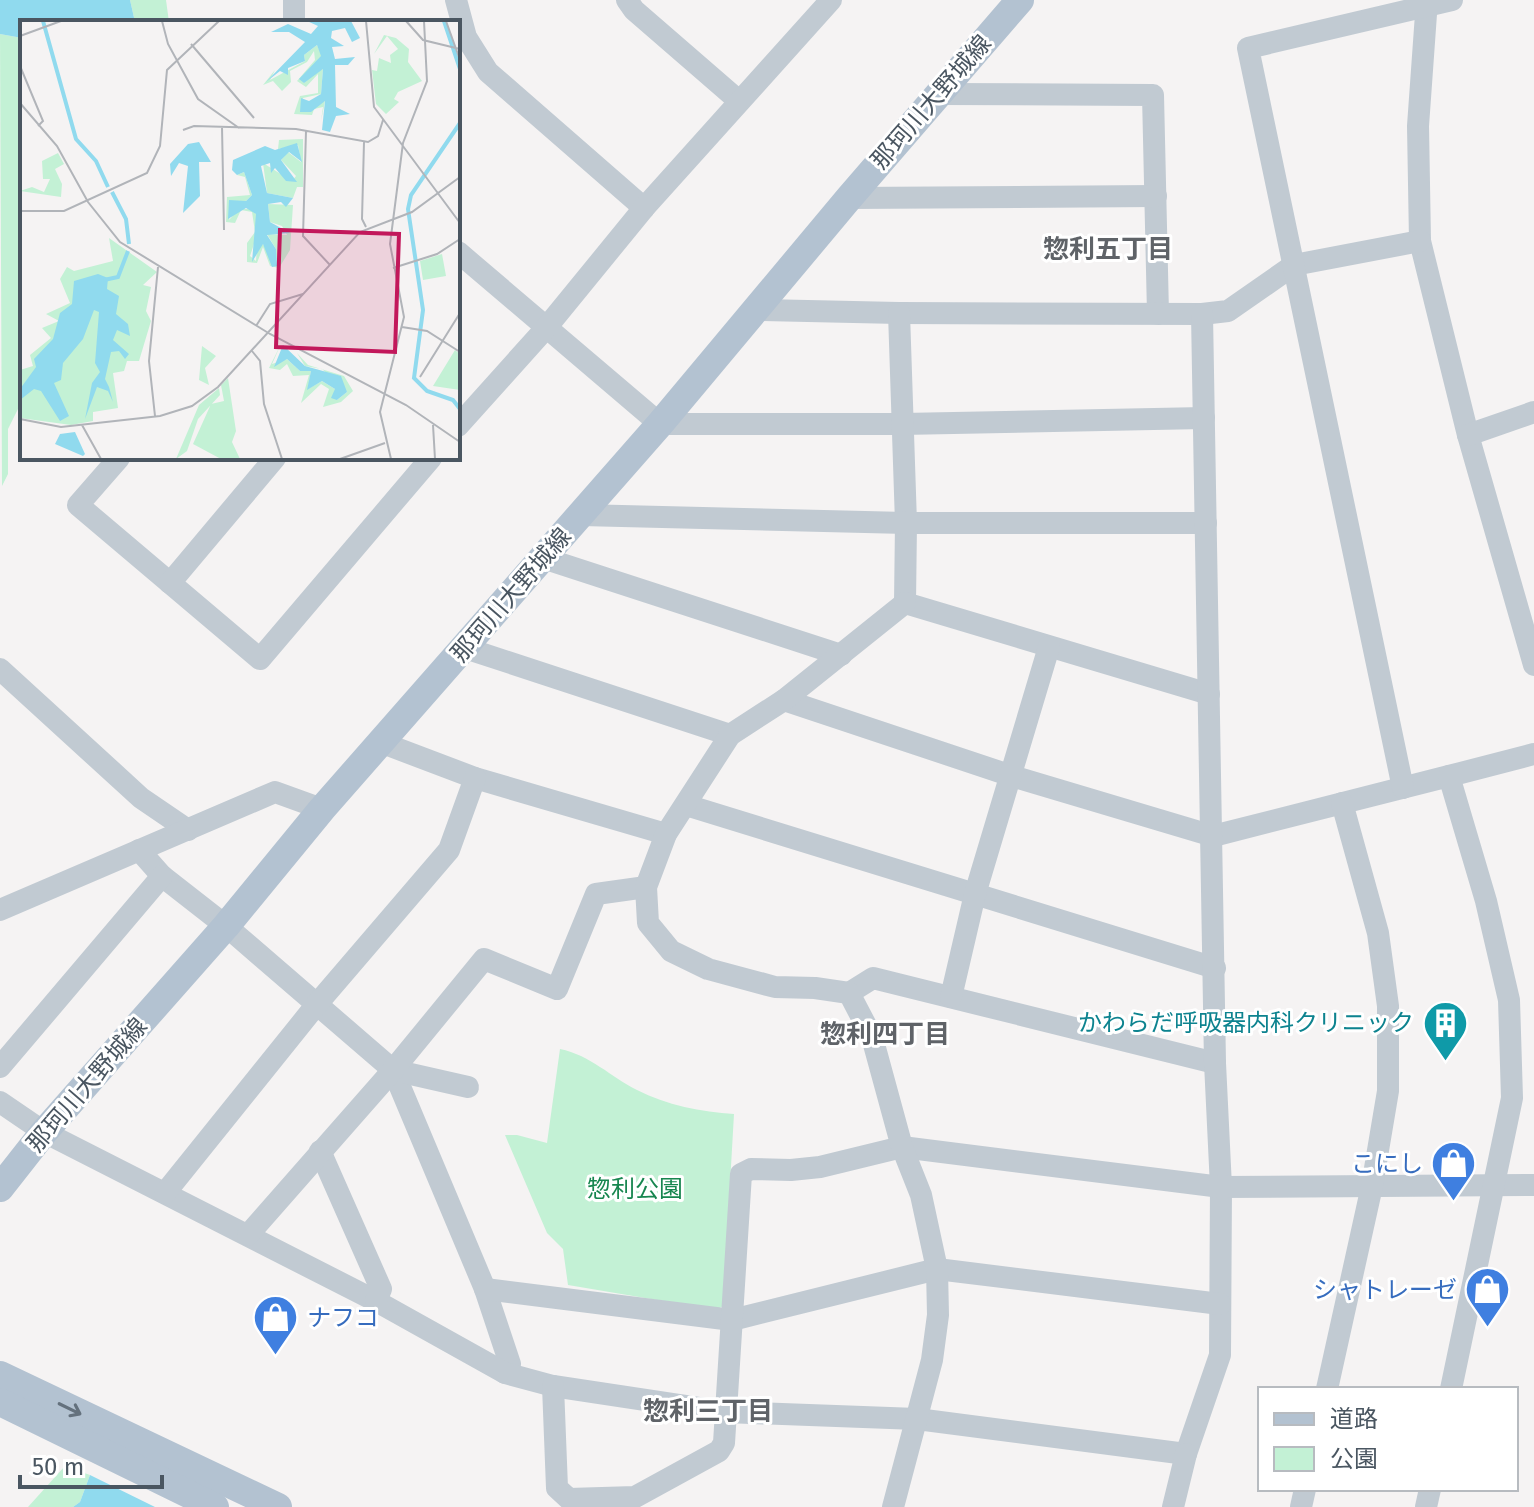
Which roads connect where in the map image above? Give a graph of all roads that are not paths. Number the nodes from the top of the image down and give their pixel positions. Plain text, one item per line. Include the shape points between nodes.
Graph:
1 (456, 0) edge
2 (627, 0) edge
3 (831, 0) edge
4 (1020, 0) edge
5 (1452, 0) edge
6 (1427, 2) edge
7 (938, 94) junction
8 (739, 101) junction
9 (1156, 196) junction
10 (849, 198) junction
11 (644, 208) junction
12 (1420, 241) junction
13 (460, 254) edge
14 (1294, 265) junction
15 (757, 310) junction
16 (899, 313) junction
17 (1158, 314) junction
18 (1202, 314) junction
19 (546, 328) junction
20 (1534, 412) edge
21 (1204, 418) junction
22 (460, 424) edge
23 (660, 424) junction
24 (902, 424) junction
25 (1468, 435) junction
26 (117, 460) edge
27 (273, 460) edge
28 (429, 460) edge
29 (581, 515) junction
30 (906, 523) junction
31 (1206, 523) junction
32 (543, 558) junction
33 (170, 583) junction
34 (905, 603) junction
35 (1049, 647) junction
36 (465, 648) junction
37 (841, 655) junction
38 (1534, 665) edge
39 (2, 676) edge
40 (1209, 694) junction
41 (784, 700) junction
42 (730, 735) junction
43 (380, 742) junction
44 (1534, 754) edge
45 (1012, 776) junction
46 (1449, 776) junction
47 (475, 778) junction
48 (1403, 788) junction
49 (1342, 803) junction
50 (686, 805) junction
51 (322, 809) junction
52 (188, 830) junction
53 (666, 834) junction
54 (1213, 836) junction
55 (139, 850) junction
56 (162, 876) junction
57 (646, 887) junction
58 (975, 894) junction
59 (0, 910) edge
60 (226, 926) junction
61 (1215, 968) junction
62 (849, 993) junction
63 (951, 997) junction
64 (317, 1004) junction
65 (1215, 1063) junction
66 (0, 1067) edge
67 (393, 1070) junction
68 (468, 1087) dead end
69 (0, 1102) edge
70 (44, 1132) junction
71 (902, 1147) junction
72 (320, 1151) junction
73 (1534, 1185) edge
74 (1372, 1186) junction
75 (1495, 1186) junction
76 (1221, 1187) junction
77 (0, 1188) edge
78 (165, 1193) junction
79 (248, 1235) junction
80 (937, 1269) junction
81 (485, 1289) junction
82 (376, 1301) junction
83 (1220, 1304) junction
84 (732, 1320) junction
85 (505, 1373) junction
86 (0, 1375) edge
87 (553, 1386) junction
88 (1327, 1387) edge
89 (1451, 1387) edge
90 (0, 1402) edge
91 (725, 1412) junction
92 (917, 1419) junction
93 (1186, 1454) junction
94 (215, 1507) edge
95 (278, 1507) edge
96 (893, 1507) edge
97 (1173, 1507) edge

1 - 11 street via 466,37 488,72
2 - 8 street
3 - 8 street
4 - 7 main road, 那珂川大野城線
5 - 6 street
6 - 12 street via 1418,126
6 - 14 street via 1248,48
7 - 9 street via 1153,95
7 - 10 main road, 那珂川大野城線
8 - 11 street
9 - 10 street
9 - 17 street
10 - 15 main road, 那珂川大野城線
11 - 19 street
12 - 14 street
12 - 25 street
13 - 19 street
14 - 18 street via 1228,311
14 - 48 street
15 - 16 street
15 - 23 main road, 那珂川大野城線
16 - 17 street
16 - 24 street
17 - 18 street
18 - 21 street
19 - 22 street
19 - 23 street
20 - 25 street
21 - 24 street
21 - 31 street
23 - 24 street
23 - 29 main road, 那珂川大野城線
24 - 30 street
25 - 38 street
26 - 33 street via 78,505
27 - 33 street
28 - 33 street via 260,659
29 - 30 street
29 - 32 main road, 那珂川大野城線
30 - 31 street
30 - 34 street
31 - 40 street
32 - 36 main road, 那珂川大野城線
32 - 37 street
34 - 35 street
34 - 37 street
35 - 40 street
35 - 45 street
36 - 42 street
36 - 43 main road, 那珂川大野城線
37 - 41 street
39 - 52 street via 141,798
40 - 54 street
41 - 42 street
41 - 45 street
42 - 50 street
43 - 47 street
43 - 51 main road, 那珂川大野城線
44 - 46 street
45 - 54 street
45 - 58 street
46 - 48 street
46 - 75 street via 1509,1000 1512,1098
47 - 53 street
47 - 64 street via 449,850
48 - 49 street
49 - 54 street
49 - 74 street via 1378,933 1388,1006 1388,1091
50 - 53 street
50 - 58 street
51 - 52 street via 275,792
51 - 60 main road, 那珂川大野城線
52 - 55 street
53 - 57 street
54 - 61 street
55 - 56 street
55 - 59 street
56 - 60 street
56 - 66 street
57 - 62 street via 648,923 671,951 708,969 775,987
57 - 67 street via 596,894 557,989 484,959
58 - 61 street
58 - 63 street
60 - 64 street
60 - 70 main road, 那珂川大野城線
61 - 65 street
62 - 63 street via 873,978
62 - 71 street via 872,1037
63 - 65 street
64 - 67 street
64 - 78 street
65 - 76 street
67 - 68 street
67 - 72 street
67 - 81 street
69 - 70 street
70 - 77 main road, 那珂川大野城線
70 - 78 street
71 - 76 street
71 - 80 street via 921,1195
71 - 84 street via 820,1167 751,1169 741,1174
72 - 79 street
72 - 82 street via 381,1289
73 - 75 street
74 - 75 street
74 - 76 street
74 - 88 street
75 - 89 street
76 - 83 street
78 - 79 street
79 - 82 street
80 - 83 street
80 - 84 street
80 - 92 street via 932,1360
81 - 84 street
81 - 85 street via 510,1364
82 - 85 street
83 - 93 street via 1220,1355
84 - 91 street
85 - 87 street
86 -> 95 main road
87 - 91 street
87 - 91 street via 557,1488 569,1499 635,1497 719,1451
90 - 94 main road
91 - 92 street
92 - 93 street
92 - 96 street
93 - 97 street

